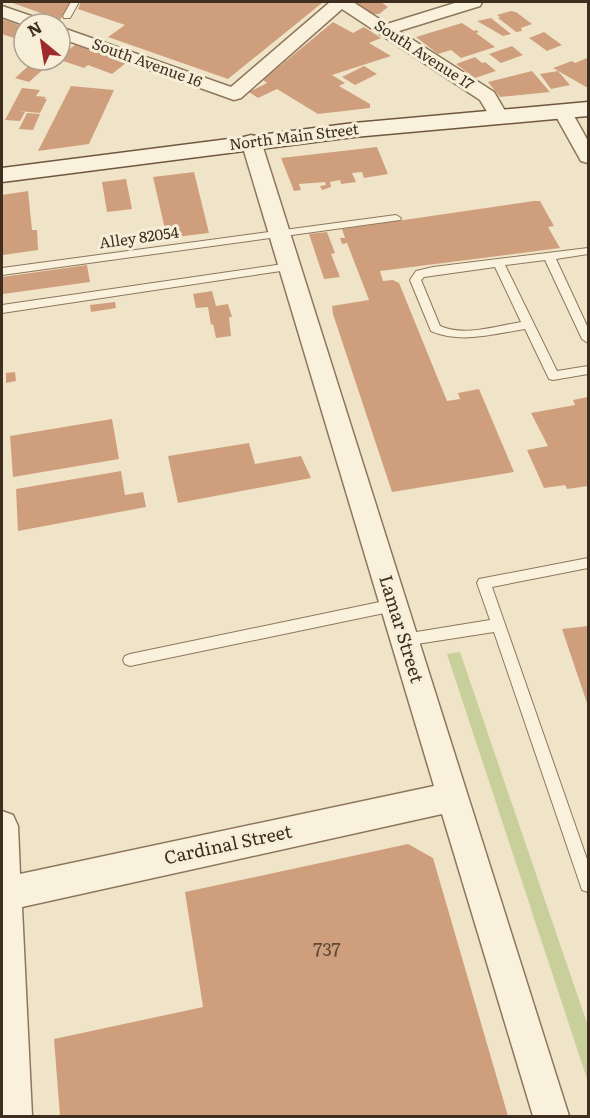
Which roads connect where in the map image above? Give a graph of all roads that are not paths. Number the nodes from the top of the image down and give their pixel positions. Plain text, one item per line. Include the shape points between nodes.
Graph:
1 (341, 2) edge
2 (474, 2) edge
3 (72, 28) edge
4 (384, 30) junction
5 (588, 108) edge
6 (562, 111) junction
7 (500, 116) junction
8 (251, 141) junction
9 (588, 157) edge
10 (2, 175) edge
11 (396, 218) dead end
12 (280, 233) junction
13 (588, 251) edge
14 (549, 256) junction
15 (499, 264) junction
16 (290, 267) junction
17 (2, 272) edge
18 (2, 309) edge
19 (528, 325) junction
20 (588, 339) edge
21 (588, 370) edge
22 (588, 563) edge
23 (394, 605) junction
24 (499, 625) junction
25 (404, 640) junction
26 (130, 660) dead end
27 (453, 796) junction
28 (2, 826) edge
29 (588, 884) edge
30 (4, 894) junction
31 (13, 1116) edge
32 (551, 1116) edge

1 - 3 street, South Avenue 16 via 234,94
1 - 4 street, South Avenue 17
2 - 4 street
4 - 7 street, South Avenue 17 via 487,96
5 - 6 main road, North Main Street
6 - 7 main road, North Main Street
6 - 9 street
7 - 8 main road, North Main Street
8 - 10 main road, North Main Street
8 - 12 street, Lamar Street
11 - 12 lane, Alley 82054
12 - 16 street, Lamar Street
12 - 17 lane, Alley 82054
13 - 14 lane
14 - 15 lane
14 - 20 lane
15 - 19 lane
15 - 19 lane via 420,274 415,280 435,328 441,332 459,334
16 - 18 lane
16 - 23 street, Lamar Street
19 - 21 lane via 553,376
22 - 24 lane via 484,583
23 - 25 street, Lamar Street
23 - 26 lane
24 - 25 lane
24 - 29 lane
25 - 27 street, Lamar Street
27 - 30 street, Cardinal Street
27 - 32 street, Lamar Street
28 - 30 street
30 - 31 street

